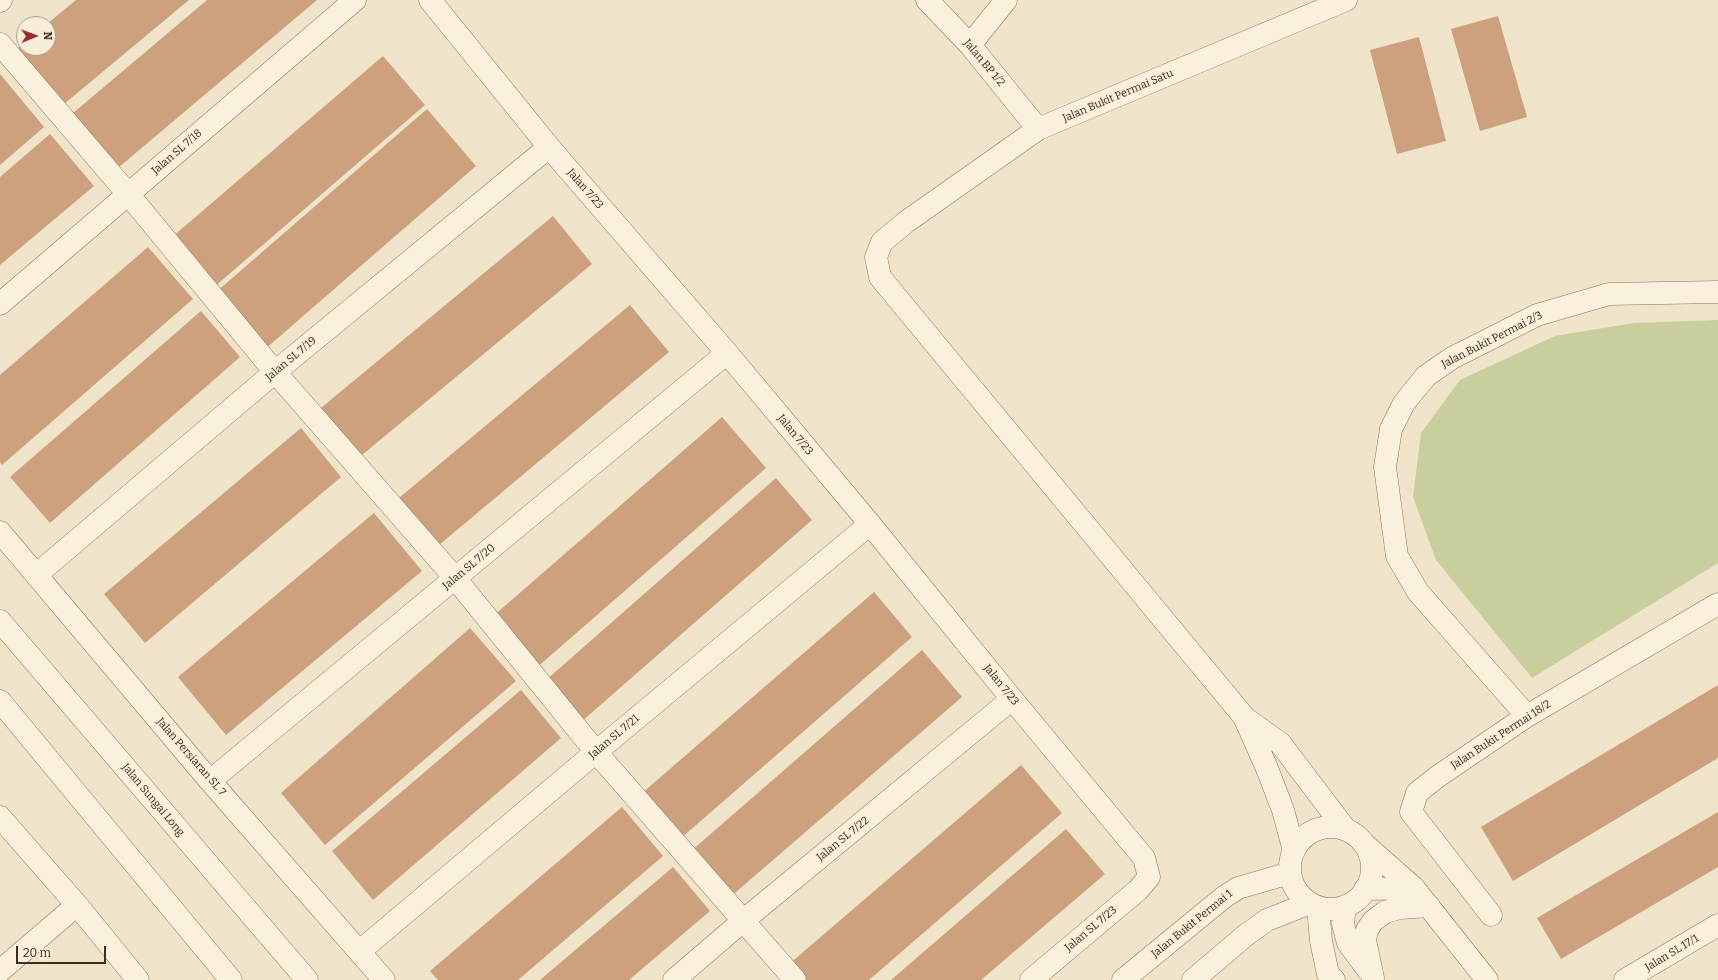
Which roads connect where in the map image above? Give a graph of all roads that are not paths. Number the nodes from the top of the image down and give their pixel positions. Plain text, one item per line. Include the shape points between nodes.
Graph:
1 (355, 0) edge
2 (430, 0) edge
3 (927, 0) edge
4 (1006, 0) edge
5 (1346, 0) edge
6 (0, 44) edge
7 (970, 45) junction
8 (1038, 129) junction
9 (549, 147) junction
10 (128, 194) junction
11 (1718, 292) edge
12 (0, 304) edge
13 (727, 353) junction
14 (275, 372) junction
15 (870, 524) junction
16 (0, 532) edge
17 (36, 575) junction
18 (455, 578) junction
19 (1718, 604) edge
20 (0, 621) edge
21 (1012, 699) junction
22 (0, 701) edge
23 (1527, 716) junction
24 (1245, 718) junction
25 (596, 752) junction
26 (210, 781) junction
27 (0, 817) edge
28 (1346, 830) junction
29 (1364, 844) junction
30 (1294, 851) junction
31 (1290, 873) junction
32 (1150, 877) joint
33 (1414, 888) junction
34 (1365, 889) junction
35 (77, 905) junction
36 (1314, 905) junction
37 (1345, 906) junction
38 (1429, 906) junction
39 (1491, 915) dead end
40 (744, 920) junction
41 (1718, 925) edge
42 (360, 951) junction
43 (0, 971) edge
44 (1374, 979) edge
45 (138, 980) edge
46 (231, 980) edge
47 (307, 980) edge
48 (384, 980) edge
49 (674, 980) edge
50 (795, 980) edge
51 (1031, 980) edge
52 (1123, 980) edge
53 (1193, 980) edge
54 (1334, 980) edge
55 (1487, 980) edge
56 (1625, 980) edge

1 - 10 street, Jalan SL 7/18
2 - 9 street, Jalan 7/23
3 - 7 street, Jalan BP 1/2
4 - 7 street
5 - 8 street, Jalan Bukit Permai Satu
6 - 10 street
7 - 8 street, Jalan BP 1/2
8 - 24 street, Jalan Bukit Permai Satu via 906,222 882,242 876,257 880,277
9 - 13 street, Jalan 7/23
9 - 14 street, Jalan SL 7/19
10 - 12 street, Jalan SL 7/18
10 - 14 street
11 - 23 street, Jalan Bukit Permai 2/3 via 1608,294 1537,315 1452,358 1426,376 1404,404 1391,429 1385,467 1397,556 1418,592
13 - 15 street, Jalan 7/23
13 - 18 street, Jalan SL 7/20
14 - 17 street, Jalan SL 7/19
14 - 18 street
15 - 21 street, Jalan 7/23
15 - 25 street, Jalan SL 7/21
16 - 17 street, Jalan Persiaran SL 7
17 - 26 street, Jalan Persiaran SL 7
18 - 25 street
18 - 26 street, Jalan SL 7/20
19 - 23 street, Jalan Bukit Permai 18/2
20 - 47 street, Jalan Sungai Long
21 - 32 street, Jalan 7/23 via 1144,858
21 - 40 street, Jalan SL 7/22
22 - 46 street
23 - 39 street, Jalan Bukit Permai 18/2 via 1417,793 1411,812
24 - 28 street via 1280,743
24 - 30 street via 1283,810
25 - 40 street
25 - 42 street, Jalan SL 7/21
26 - 42 street, Jalan Persiaran SL 7
27 - 35 street
28 - 29 street
28 - 30 street via 1334,827 1310,832
29 - 33 street
29 - 34 street via 1371,872
30 - 31 street
31 - 36 street via 1293,885 1300,895
31 - 52 street, Jalan Bukit Permai 1 via 1238,888
32 - 51 street, Jalan SL 7/23
33 - 34 street
33 - 38 street
34 - 37 street via 1356,900
35 - 43 street
35 - 45 street
36 - 37 street via 1332,909
36 - 53 street via 1267,920
36 - 54 street via 1328,974
37 - 44 street via 1343,924 1348,943
38 - 44 street via 1385,912 1373,921 1367,930 1365,940
38 - 55 street
40 - 49 street, Jalan SL 7/22
40 - 50 street
41 - 56 street, Jalan SL 17/1
42 - 48 street, Jalan Persiaran SL 7

